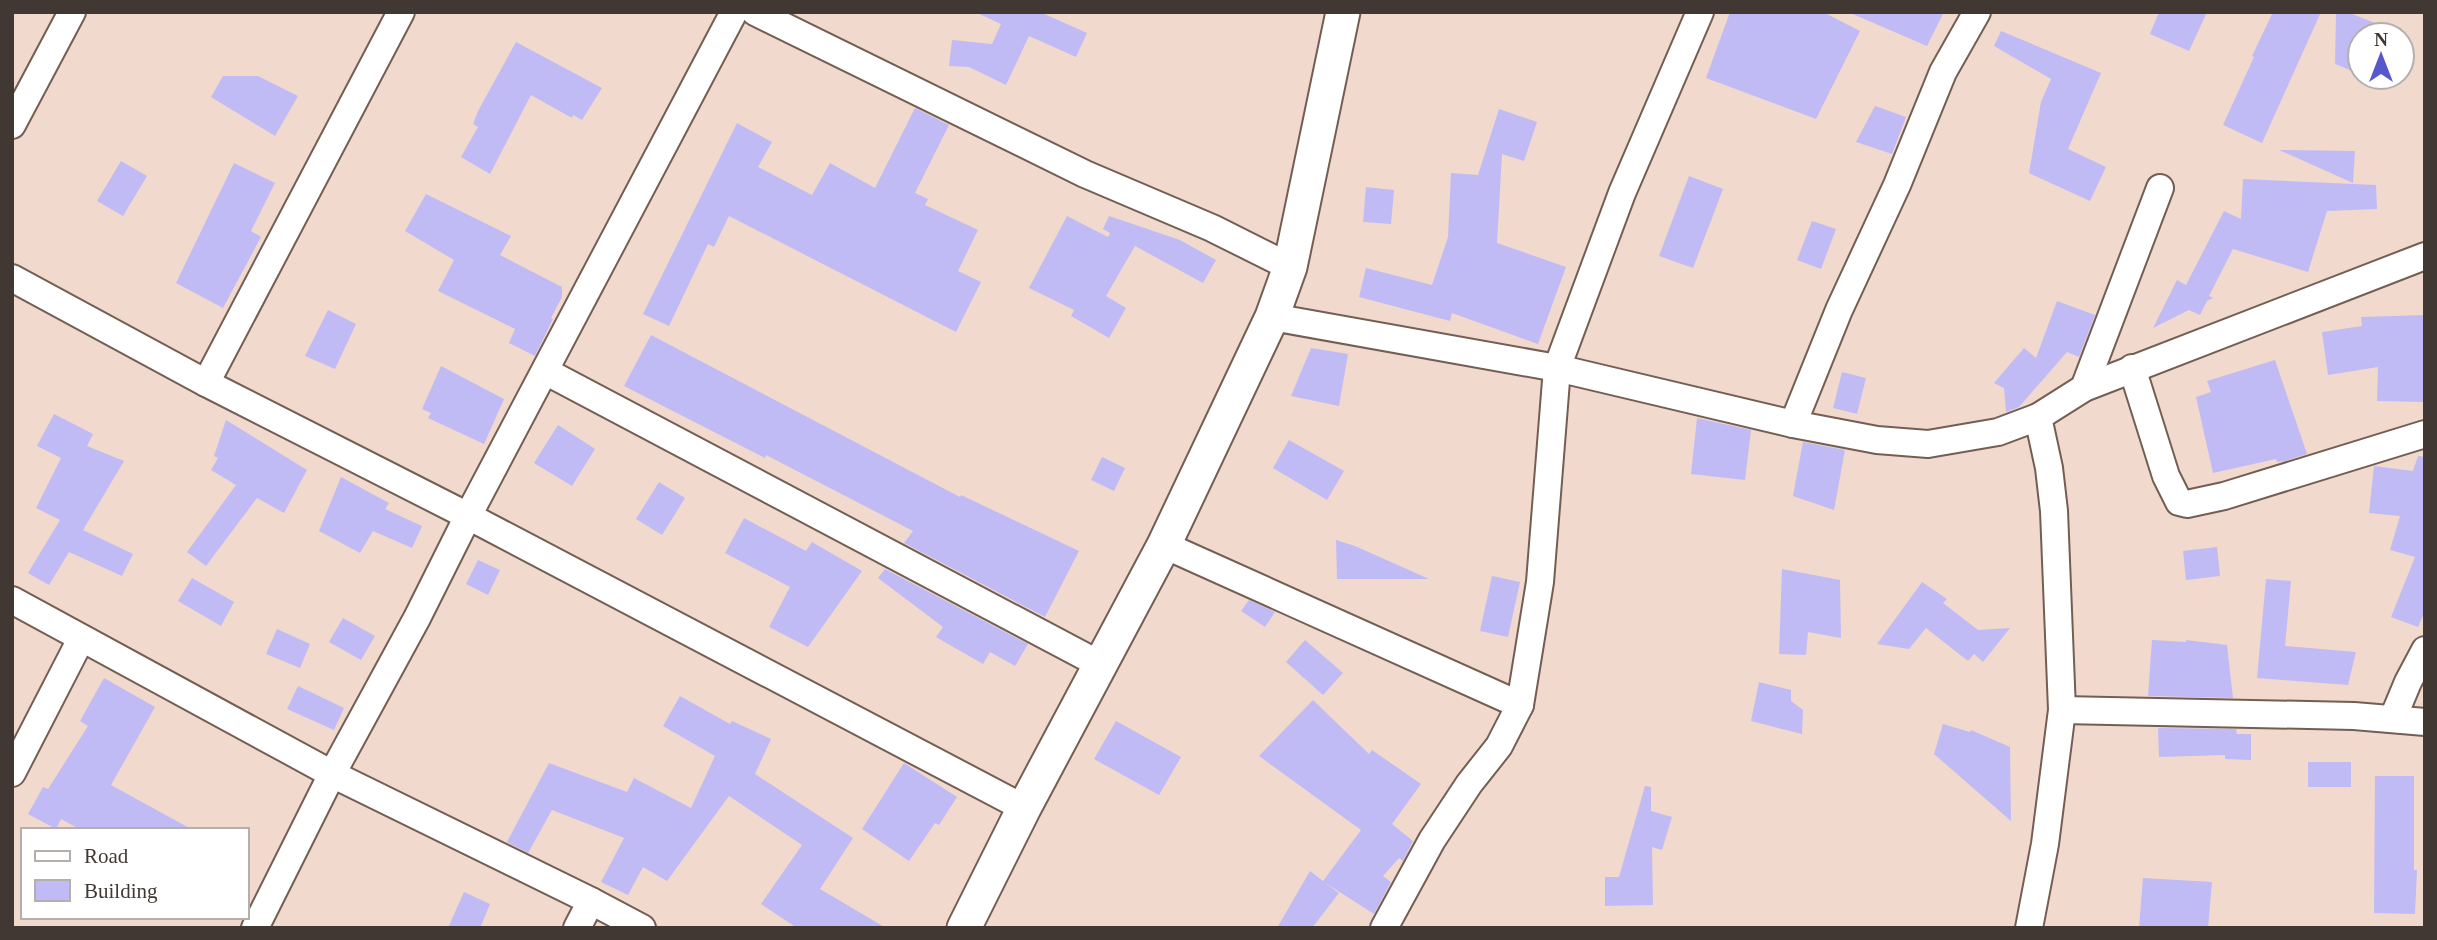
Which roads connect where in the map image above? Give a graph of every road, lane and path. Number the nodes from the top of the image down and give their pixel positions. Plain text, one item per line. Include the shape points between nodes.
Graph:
1 (72, 12) edge
2 (401, 12) edge
3 (734, 12) edge
4 (755, 12) edge
5 (1343, 12) edge
6 (1700, 12) edge
7 (1977, 12) edge
8 (12, 125) edge
9 (2160, 188) dead end
10 (2425, 256) edge
11 (1290, 267) junction
12 (12, 278) edge
13 (1272, 317) junction
14 (1557, 368) junction
15 (2132, 368) junction
16 (545, 371) junction
17 (206, 383) junction
18 (2084, 388) junction
19 (2038, 417) junction
20 (1793, 424) junction
21 (2425, 434) edge
22 (468, 516) junction
23 (1164, 545) junction
24 (12, 600) edge
25 (81, 639) junction
26 (2425, 650) edge
27 (1101, 665) junction
28 (1520, 705) junction
29 (2062, 710) junction
30 (2393, 718) junction
31 (2425, 722) edge
32 (12, 773) edge
33 (332, 774) junction
34 (1024, 808) junction
35 (592, 901) junction
36 (255, 928) edge
37 (577, 928) edge
38 (642, 928) edge
39 (964, 928) edge
40 (1384, 928) edge
41 (2029, 928) edge

1 - 8 street
2 - 17 street
3 - 16 street
4 - 11 street via 1084,174
5 - 11 street
6 - 14 street via 1622,193
7 - 20 street via 1943,72
9 - 18 street
10 - 15 street
11 - 13 street
12 - 17 street
13 - 14 street
13 - 23 street
14 - 20 street
14 - 28 street via 1540,582
15 - 18 street
15 - 21 street via 2166,476 2179,502 2187,504
16 - 22 street
16 - 27 street
17 - 22 street
18 - 19 street
19 - 20 street via 1998,432 1928,444 1877,440
19 - 29 street via 2054,511
22 - 33 street
22 - 34 street
23 - 27 street
23 - 28 street
24 - 25 street
25 - 32 street
25 - 33 street
26 - 30 street
27 - 34 street
28 - 40 street via 1499,746 1432,840
29 - 30 street
29 - 41 street
30 - 31 street
33 - 35 street
33 - 36 street
34 - 39 street
35 - 37 street
35 - 38 street

